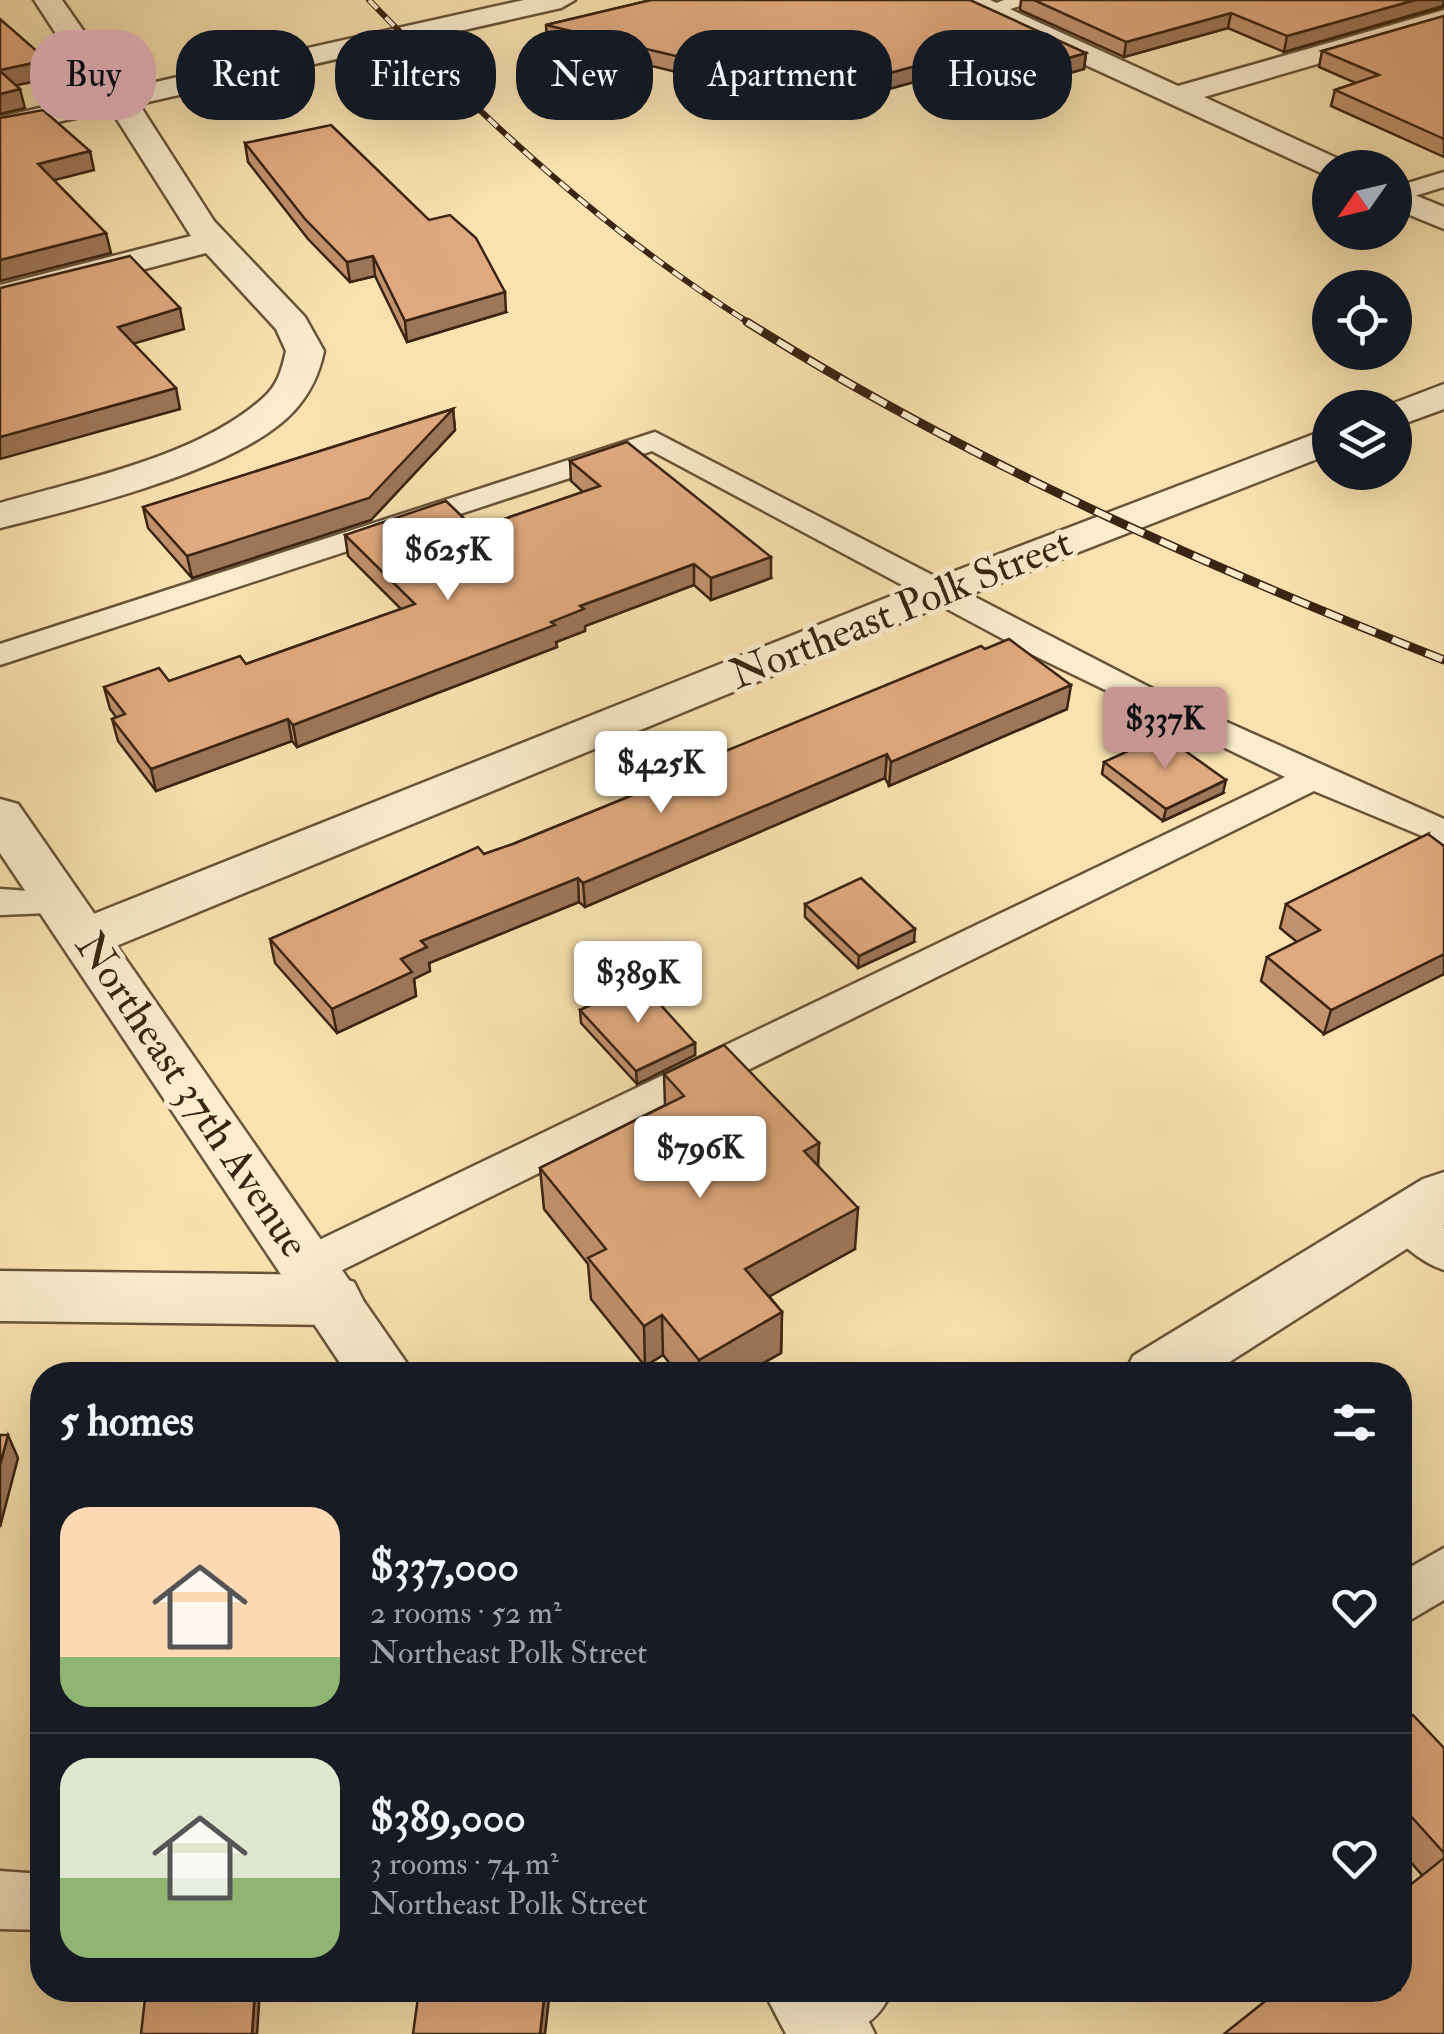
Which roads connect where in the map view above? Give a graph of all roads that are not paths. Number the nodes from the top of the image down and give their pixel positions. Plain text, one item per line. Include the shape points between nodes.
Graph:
1 (48, 0) edge
2 (561, 0) edge
3 (1028, 0) edge
4 (978, 5) edge
5 (1444, 18) edge
6 (67, 30) edge
7 (156, 90) edge
8 (1176, 96) junction
9 (30, 119) edge
10 (136, 120) edge
11 (0, 126) edge
12 (1312, 159) edge
13 (1444, 179) edge
14 (1412, 190) edge
15 (1412, 204) edge
16 (1444, 219) edge
17 (212, 241) junction
18 (0, 296) edge
19 (1444, 395) edge
20 (1412, 407) edge
21 (1312, 447) edge
22 (0, 516) edge
23 (936, 593) junction
24 (0, 655) edge
25 (1310, 779) junction
26 (0, 816) edge
27 (1444, 832) edge
28 (0, 902) edge
29 (72, 920) junction
30 (1431, 1222) edge
31 (320, 1283) junction
32 (0, 1296) edge
33 (374, 1362) edge
34 (1179, 1362) edge
35 (1444, 1571) edge
36 (1412, 1594) edge
37 (0, 1900) edge
38 (30, 1901) edge

1 - 6 street
2 - 7 street
3 - 4 lane
4 - 8 street
5 - 8 street
8 - 12 street
9 - 11 street
10 - 17 street
13 - 14 lane
15 - 16 street
17 - 18 street
17 - 22 street via 292,325 306,351 297,383 221,444
19 - 20 street
21 - 23 street, Northeast Polk Street
23 - 24 lane via 655,441
23 - 25 lane
23 - 29 street, Northeast Polk Street
25 - 27 lane
25 - 31 lane
26 - 29 street, Northeast 37th Avenue
28 - 29 lane
29 - 31 street, Northeast 37th Avenue
30 - 34 street
31 - 32 street
31 - 33 street, Northeast 37th Avenue
35 - 36 lane
37 - 38 lane

